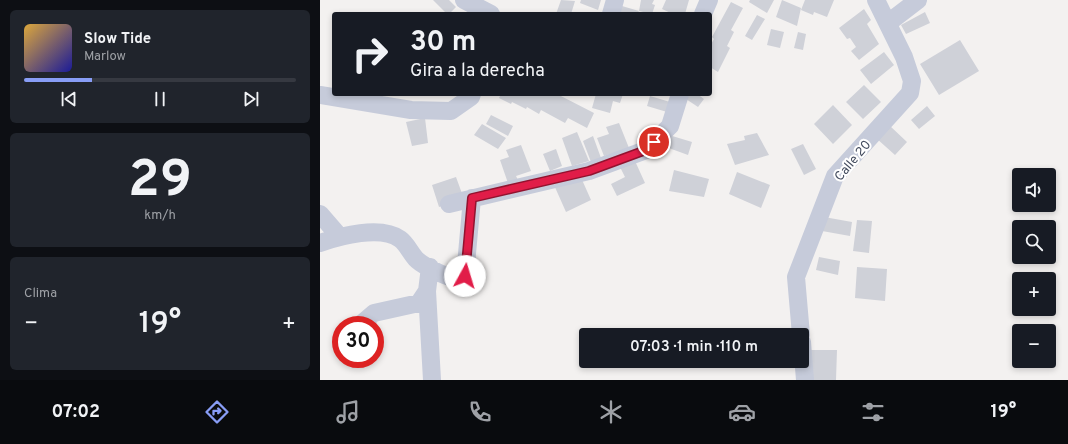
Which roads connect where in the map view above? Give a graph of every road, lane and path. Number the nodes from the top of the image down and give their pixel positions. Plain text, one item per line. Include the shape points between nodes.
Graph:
1 (464, 0) edge
2 (615, 0) edge
3 (709, 0) edge
4 (876, 0) edge
5 (918, 0) edge
6 (487, 12) edge
7 (612, 12) edge
8 (704, 12) edge
9 (888, 24) junction
10 (320, 95) edge
11 (471, 96) edge
12 (679, 96) edge
13 (472, 198) junction
14 (448, 204) dead end
15 (320, 214) edge
16 (339, 236) junction
17 (320, 243) edge
18 (430, 267) junction
19 (427, 291) junction
20 (370, 316) edge
21 (800, 328) edge
22 (804, 368) edge
23 (432, 380) edge
24 (805, 380) edge

1 - 6 street
2 - 7 street
3 - 8 street
4 - 9 street, Calle 20
5 - 9 street
9 - 21 street, Calle 20 via 904,56 912,81 910,93 835,176 796,277
10 - 11 street via 411,110 451,111
12 - 13 street via 670,126 646,150 589,171
13 - 14 street
13 - 18 street via 465,276 462,280 453,280
15 - 16 street
16 - 17 street
16 - 18 street via 384,231 400,239 418,261
18 - 19 street
19 - 20 street via 419,303
19 - 23 street
22 - 24 street

